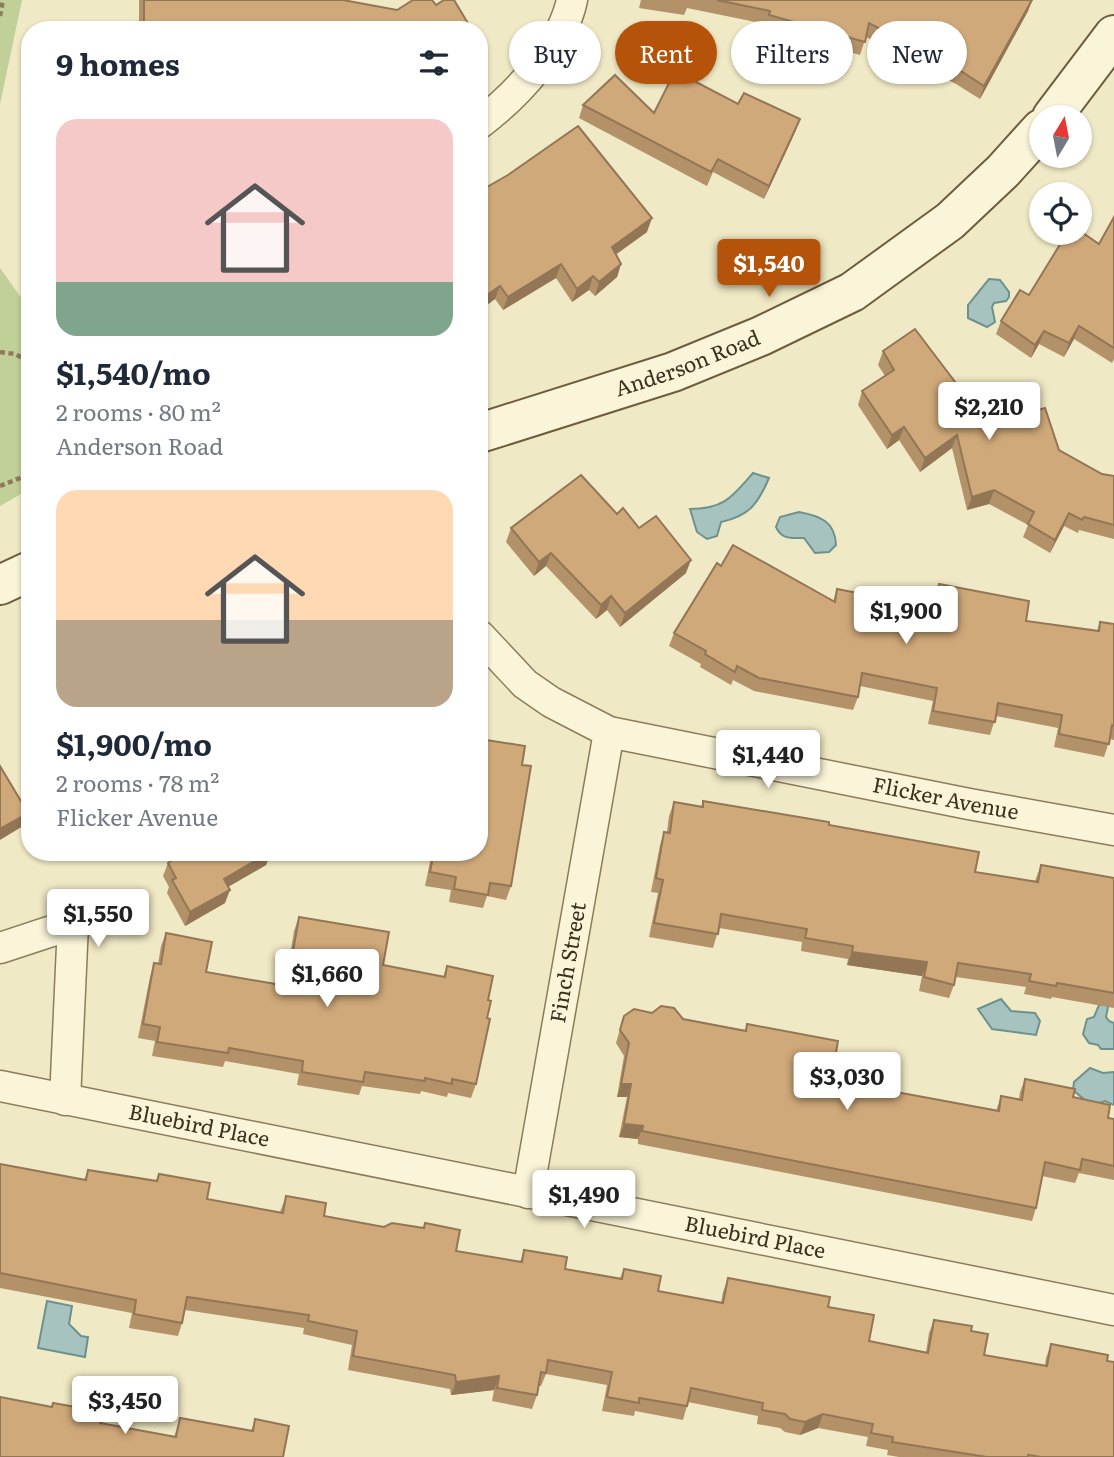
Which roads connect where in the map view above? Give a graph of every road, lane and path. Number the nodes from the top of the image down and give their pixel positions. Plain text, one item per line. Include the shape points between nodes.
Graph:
1 (3, 0) edge
2 (572, 0) edge
3 (0, 16) edge
4 (1114, 34) edge
5 (1061, 105) edge
6 (488, 117) edge
7 (1029, 142) edge
8 (0, 352) edge
9 (21, 357) edge
10 (488, 430) edge
11 (21, 478) edge
12 (0, 486) edge
13 (21, 575) edge
14 (0, 585) edge
15 (488, 645) edge
16 (609, 732) junction
17 (1114, 830) edge
18 (0, 948) edge
19 (0, 1086) edge
20 (65, 1100) junction
21 (528, 1193) junction
22 (1114, 1310) edge

1 - 3 path
2 - 6 street via 544,58
4 - 5 street
7 - 10 street, Anderson Road via 950,221 852,292 673,372
8 - 9 path
11 - 12 path
13 - 14 street
15 - 16 street, Flicker Avenue via 525,684
16 - 17 street, Flicker Avenue
16 - 21 street, Finch Street
18 - 20 street via 73,924
19 - 20 street, Bluebird Place
20 - 21 street, Bluebird Place
21 - 22 street, Bluebird Place

